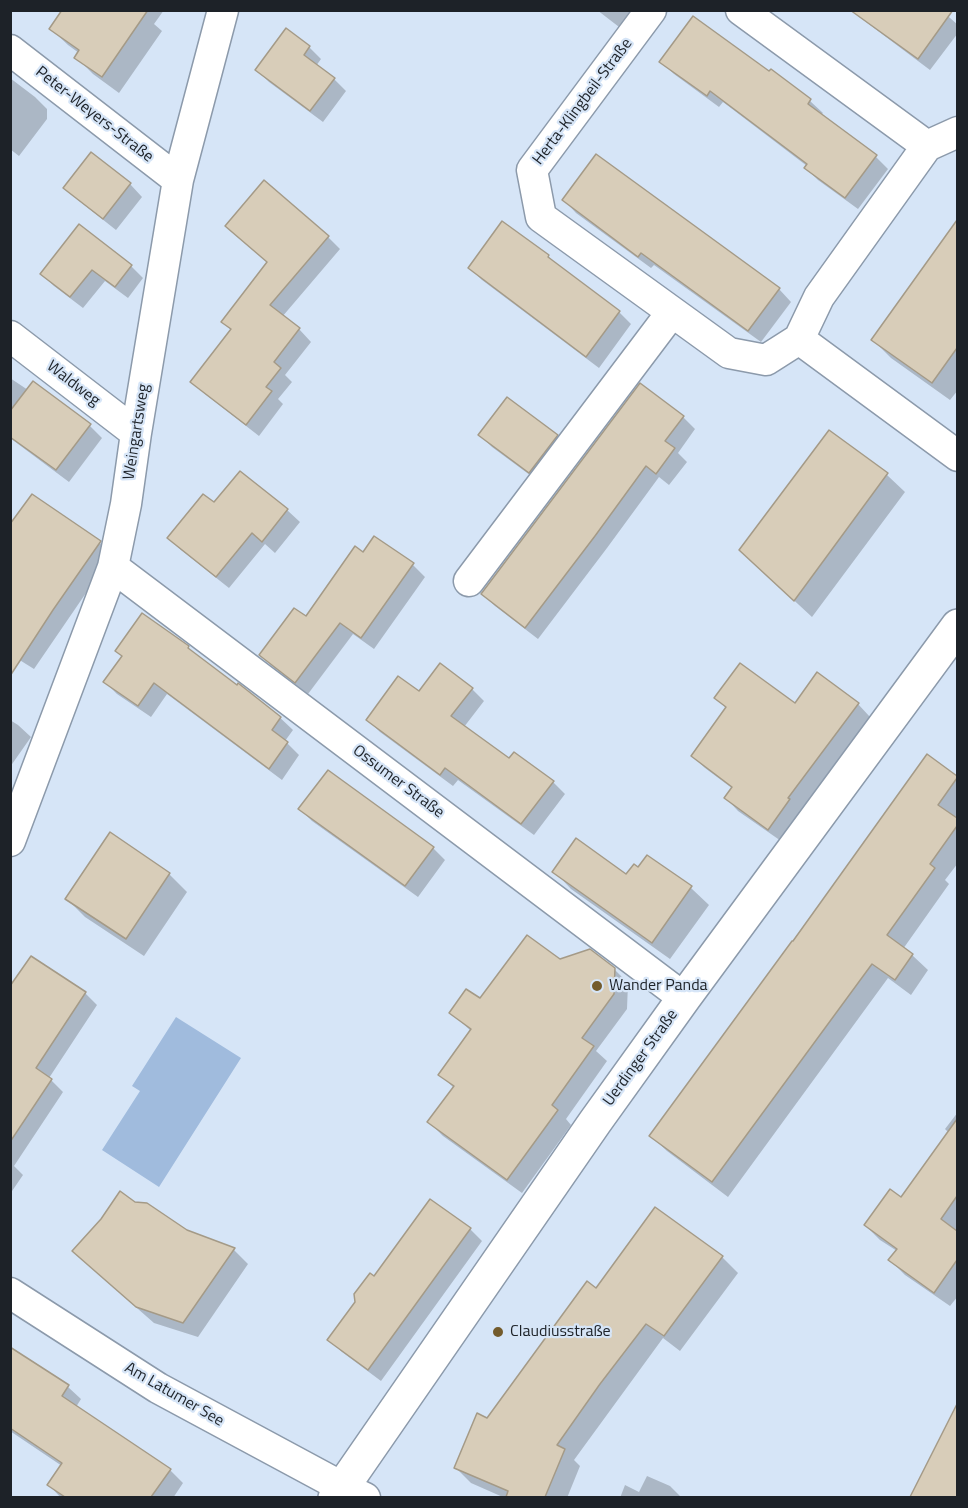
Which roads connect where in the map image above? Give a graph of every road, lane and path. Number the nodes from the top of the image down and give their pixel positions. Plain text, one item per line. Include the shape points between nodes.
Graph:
1 (223, 10) edge
2 (651, 10) edge
3 (741, 10) edge
4 (10, 50) edge
5 (957, 132) edge
6 (927, 146) junction
7 (178, 180) junction
8 (672, 312) junction
9 (10, 336) edge
10 (799, 339) junction
11 (136, 432) junction
12 (957, 456) edge
13 (113, 567) junction
14 (469, 581) dead end
15 (957, 626) edge
16 (10, 841) edge
17 (684, 998) junction
18 (10, 1293) edge
19 (347, 1494) edge

1 - 7 street, Weingartsweg
2 - 8 street, Herta-Klingbeil-Straße via 532,170 541,217
3 - 6 street
4 - 7 street, Peter-Weyers-Straße
5 - 6 street
6 - 10 street via 819,297
7 - 11 street, Weingartsweg
8 - 10 street, Herta-Klingbeil-Straße via 729,353 766,360
8 - 14 street
9 - 11 street, Waldweg
10 - 12 street
11 - 13 street, Weingartsweg
13 - 16 street, Weingartsweg
13 - 17 street, Ossumer Straße
15 - 17 street, Uerdinger Straße
17 - 19 street, Uerdinger Straße via 595,1122
18 - 19 street, Am Latumer See via 158,1388

